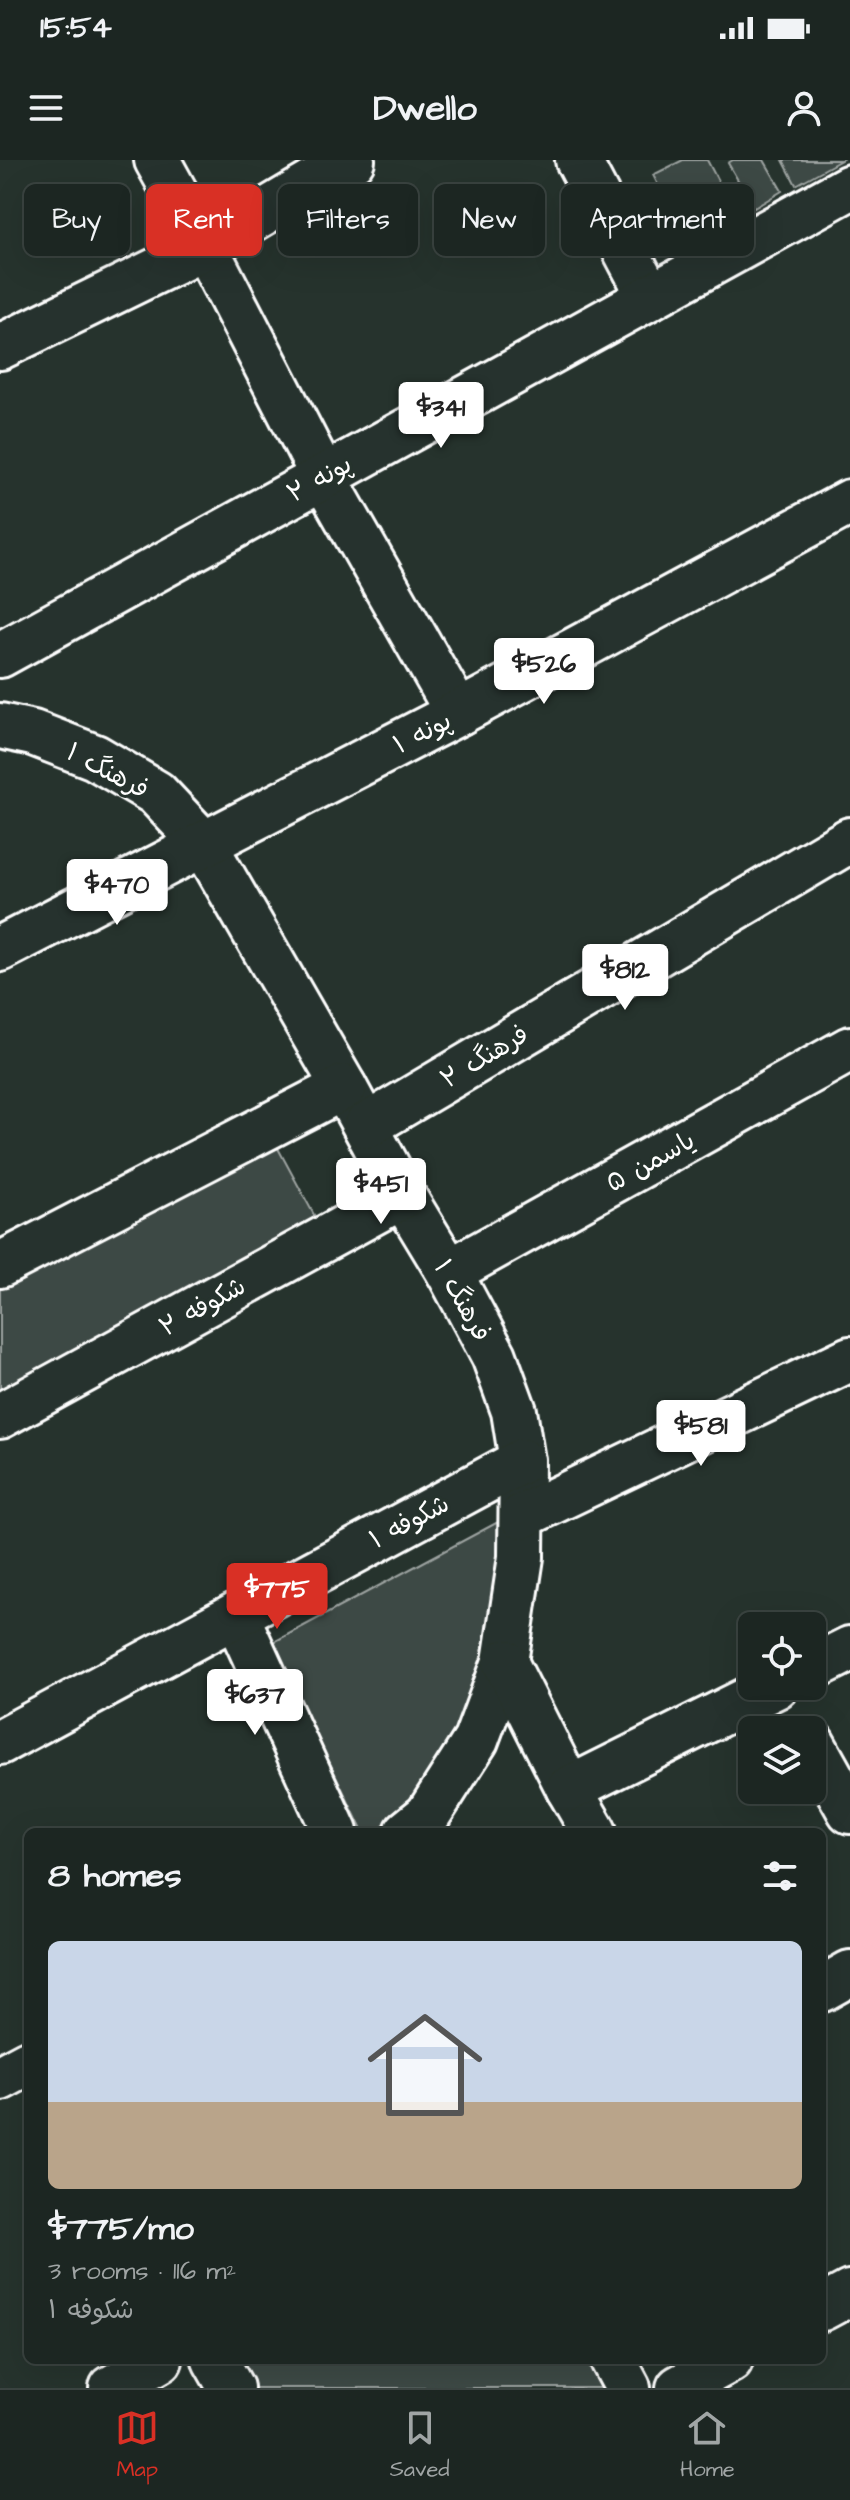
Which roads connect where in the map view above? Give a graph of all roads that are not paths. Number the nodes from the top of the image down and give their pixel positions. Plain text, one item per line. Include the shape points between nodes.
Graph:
1 (157, 160) edge
2 (352, 160) edge
3 (578, 160) edge
4 (170, 184) edge
5 (850, 187) edge
6 (262, 213) edge
7 (187, 256) edge
8 (210, 256) edge
9 (650, 297) junction
10 (0, 347) edge
11 (323, 476) junction
12 (850, 502) edge
13 (0, 655) edge
14 (458, 713) junction
15 (0, 726) edge
16 (850, 840) edge
17 (204, 844) junction
18 (0, 949) edge
19 (850, 1049) edge
20 (344, 1087) junction
21 (366, 1126) junction
22 (403, 1196) junction
23 (0, 1265) edge
24 (449, 1272) junction
25 (850, 1359) edge
26 (0, 1416) edge
27 (522, 1461) junction
28 (522, 1516) junction
29 (236, 1615) junction
30 (850, 1649) edge
31 (826, 1661) edge
32 (505, 1662) junction
33 (750, 1700) edge
34 (3, 1734) edge
35 (826, 1768) edge
36 (569, 1789) junction
37 (850, 1811) edge
38 (333, 1828) edge
39 (412, 1828) edge
40 (592, 1828) edge
41 (850, 1973) edge
42 (826, 1987) edge
43 (24, 2065) edge
44 (0, 2078) edge
45 (850, 2293) edge
46 (826, 2306) edge
47 (153, 2364) edge
48 (217, 2364) edge
49 (615, 2364) edge
50 (723, 2364) edge
51 (112, 2388) edge
52 (231, 2388) edge
53 (628, 2388) edge
54 (679, 2388) edge

1 - 4 street
2 - 6 street
3 - 9 street
5 - 9 street, پونه ۲
7 - 10 street
8 - 11 street
9 - 11 street, پونه ۲
11 - 13 street, پونه ۲
11 - 14 street
12 - 14 street, پونه ۱
14 - 17 street, پونه ۱
15 - 17 street, فرهنگ ۱ via 95,757 156,793
16 - 21 street, فرهنگ ۲
17 - 18 street, پونه ۱
17 - 20 street, فرهنگ ۱
19 - 24 street, یاسمن ۵
20 - 21 street, فرهنگ ۱
20 - 23 street
21 - 22 street, فرهنگ ۱
22 - 24 street, فرهنگ ۱
22 - 26 street, شکوفه ۲
24 - 27 street, فرهنگ ۱ via 494,1356 514,1411
25 - 28 street
27 - 28 street, فرهنگ ۱
27 - 29 street, شکوفه ۱
28 - 32 street, فرهنگ ۱
29 - 34 street, شکوفه ۱
29 - 38 street
30 - 31 street
32 - 36 street
32 - 39 street, فرهنگ ۱ via 476,1740 428,1815
33 - 36 street
35 - 37 street
36 - 40 street
41 - 42 street
43 - 44 street
45 - 46 street
47 - 51 street
48 - 52 street
49 - 53 street
50 - 54 street

